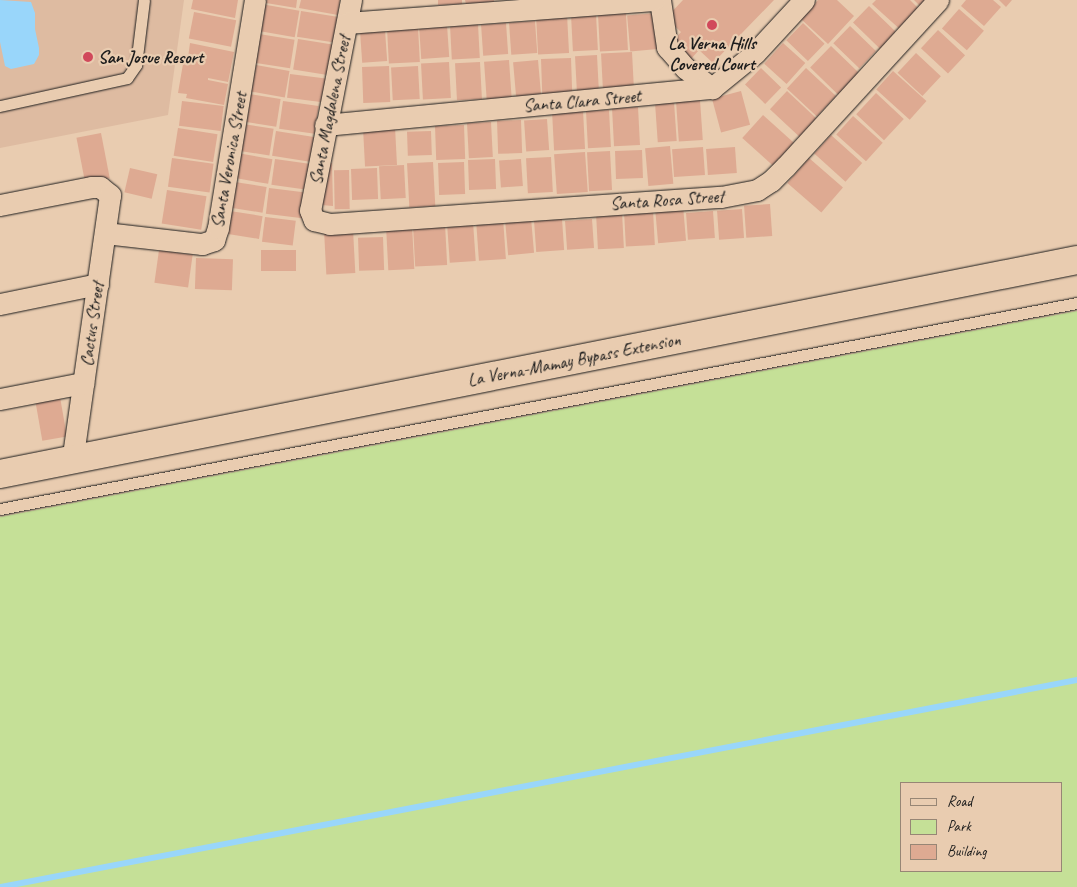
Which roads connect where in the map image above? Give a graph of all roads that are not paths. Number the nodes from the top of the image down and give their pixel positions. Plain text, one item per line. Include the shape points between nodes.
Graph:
1 (144, 0) edge
2 (255, 0) edge
3 (351, 0) edge
4 (653, 0) edge
5 (660, 0) edge
6 (804, 0) edge
7 (938, 0) edge
8 (347, 23) junction
9 (712, 88) junction
10 (0, 106) edge
11 (325, 126) junction
12 (0, 205) edge
13 (314, 220) joint
14 (105, 233) junction
15 (1077, 260) edge
16 (98, 284) junction
17 (1077, 303) edge
18 (0, 304) edge
19 (83, 383) junction
20 (0, 399) edge
21 (72, 461) junction
22 (0, 474) edge
23 (0, 509) edge

1 - 10 lane via 136,65 127,78
2 - 14 street, Santa Veronica Street via 214,240 202,244
3 - 8 street, Santa Magdalena Street
4 - 8 street
5 - 9 street via 667,47 685,68
6 - 9 street via 755,53
7 - 13 street, Santa Rosa Street via 786,166 757,190 721,197 330,224
8 - 11 street, Santa Magdalena Street
9 - 11 street, Santa Clara Street
11 - 13 street, Santa Magdalena Street via 310,210
12 - 14 street, Cactus Street via 100,186 110,195 111,202
14 - 16 street, Cactus Street
15 - 21 main road, La Verna-Mamay Bypass Extension
16 - 18 street
16 - 19 street, Cactus Street
17 - 23 lane
19 - 20 street
19 - 21 street, Cactus Street
21 - 22 main road, La Verna-Mamay Bypass Extension

